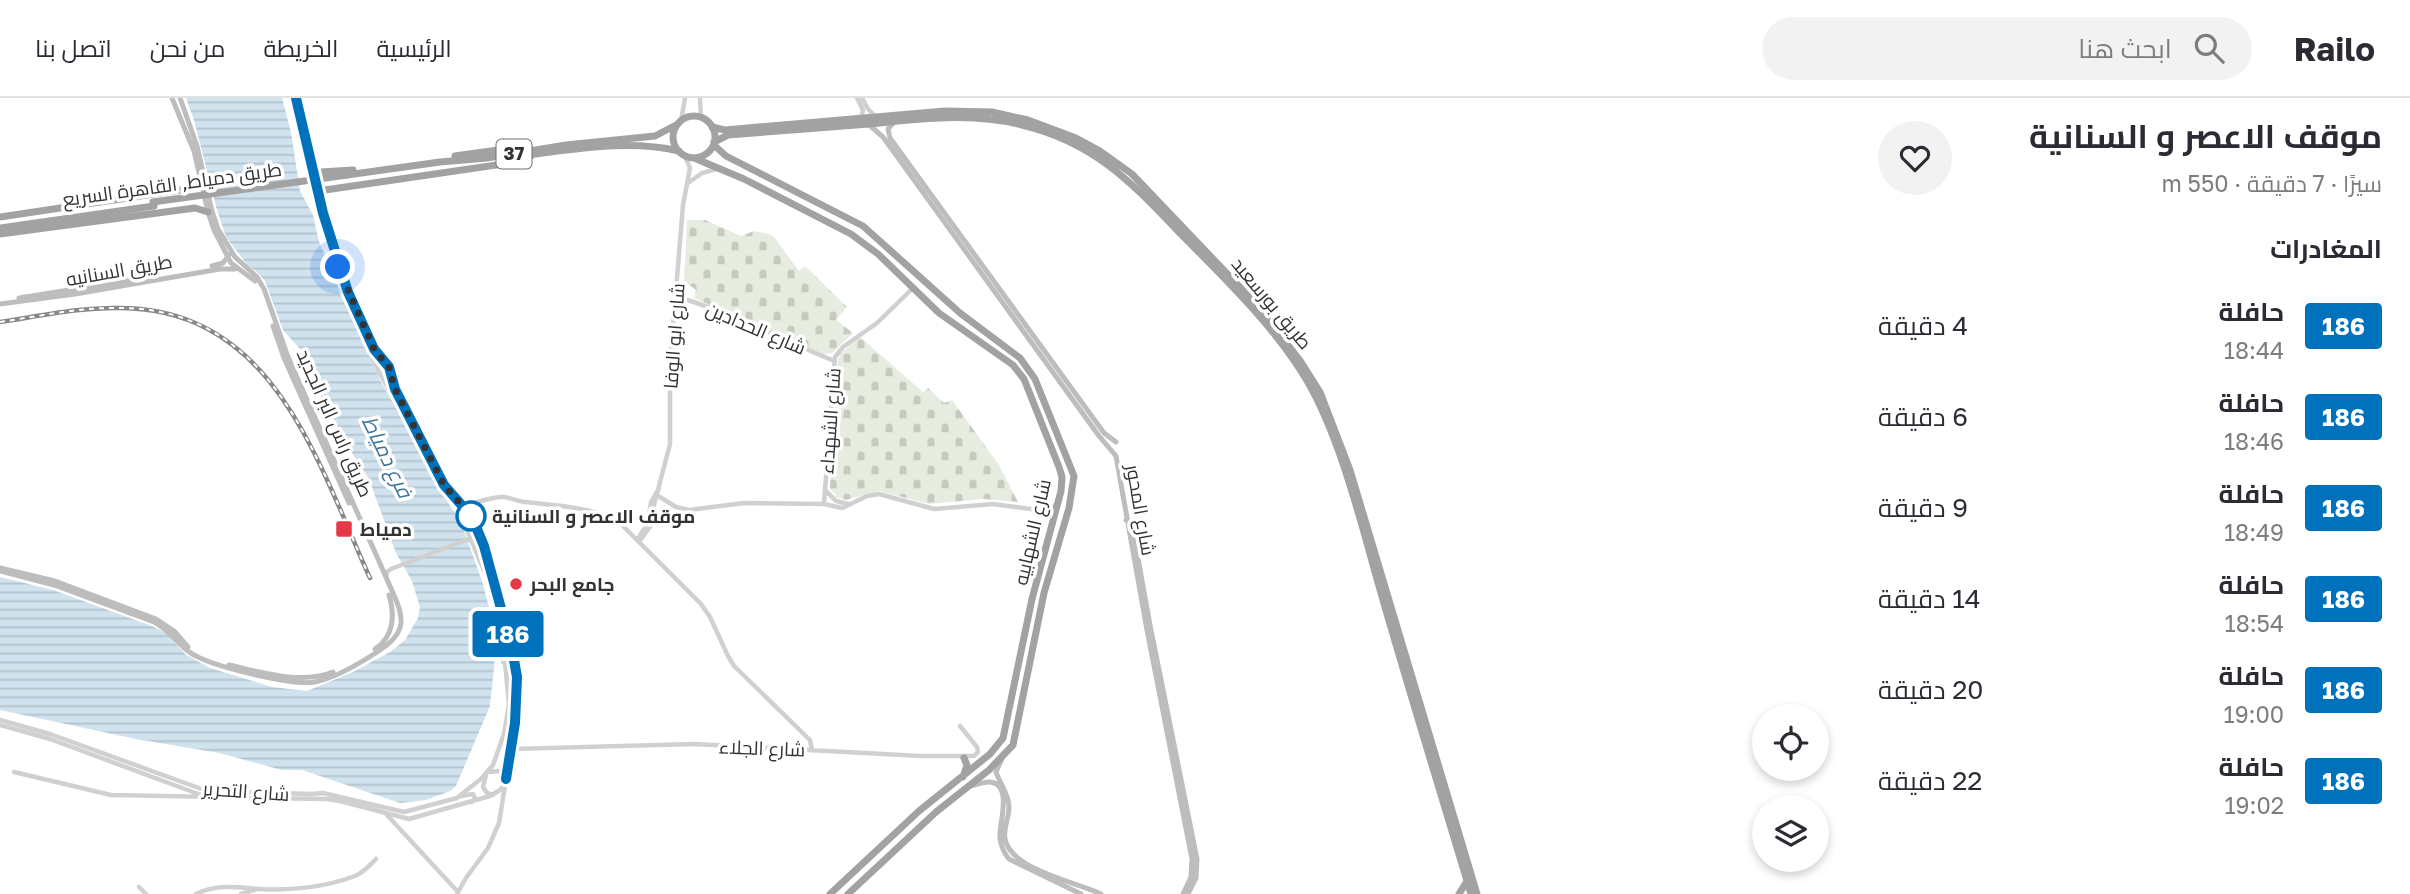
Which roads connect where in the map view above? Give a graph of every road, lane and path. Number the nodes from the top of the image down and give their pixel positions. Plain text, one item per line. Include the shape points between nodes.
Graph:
1 (172, 98) edge
2 (180, 98) edge
3 (291, 98) edge
4 (296, 98) edge
5 (685, 98) edge
6 (700, 98) edge
7 (860, 98) edge
8 (187, 115) junction
9 (982, 115) junction
10 (877, 117) junction
11 (180, 118) junction
12 (701, 118) junction
13 (864, 121) junction
14 (895, 121) junction
15 (679, 122) junction
16 (799, 126) junction
17 (712, 127) junction
18 (655, 136) junction
19 (714, 144) junction
20 (658, 148) junction
21 (534, 152) junction
22 (682, 154) junction
23 (694, 158) junction
24 (721, 168) junction
25 (200, 178) junction
26 (687, 183) junction
27 (325, 190) junction
28 (794, 190) junction
29 (162, 193) junction
30 (318, 196) junction
31 (811, 199) junction
32 (931, 199) junction
33 (784, 200) junction
34 (806, 210) junction
35 (168, 212) junction
36 (208, 212) junction
37 (0, 217) edge
38 (0, 226) edge
39 (0, 234) edge
40 (230, 255) junction
41 (900, 257) junction
42 (240, 263) junction
43 (891, 266) junction
44 (236, 269) junction
45 (912, 289) junction
46 (676, 296) junction
47 (942, 297) junction
48 (0, 303) edge
49 (936, 311) junction
50 (384, 360) junction
51 (834, 361) junction
52 (375, 364) junction
53 (391, 376) junction
54 (382, 379) junction
55 (1082, 407) junction
56 (1116, 442) dead end
57 (1066, 455) junction
58 (1056, 459) junction
59 (659, 487) junction
60 (825, 490) junction
61 (658, 496) junction
62 (457, 500) junction
63 (1058, 502) junction
64 (824, 504) junction
65 (848, 505) junction
66 (459, 510) junction
67 (1045, 511) junction
68 (1126, 520) junction
69 (1053, 521) junction
70 (471, 537) junction
71 (638, 541) junction
72 (402, 563) junction
73 (382, 566) junction
74 (0, 569) edge
75 (486, 575) junction
76 (386, 577) junction
77 (1032, 599) junction
78 (1042, 602) junction
79 (1029, 611) junction
80 (1040, 613) junction
81 (392, 619) junction
82 (401, 620) junction
83 (1148, 625) junction
84 (392, 636) junction
85 (510, 642) junction
86 (503, 662) junction
87 (516, 670) junction
88 (507, 687) junction
89 (1161, 689) junction
90 (1419, 713) junction
91 (1019, 720) junction
92 (0, 722) edge
93 (1008, 722) junction
94 (10, 725) junction
95 (960, 726) dead end
96 (512, 749) junction
97 (813, 750) junction
98 (1004, 756) junction
99 (964, 758) junction
100 (14, 771) dead end
101 (488, 773) junction
102 (963, 777) junction
103 (506, 779) junction
104 (997, 781) junction
105 (968, 786) junction
106 (321, 793) junction
107 (939, 794) junction
108 (492, 795) junction
109 (204, 796) junction
110 (461, 796) junction
111 (334, 797) junction
112 (321, 799) junction
113 (472, 802) junction
114 (928, 803) junction
115 (947, 803) junction
116 (936, 812) junction
117 (386, 814) junction
118 (376, 859) dead end
119 (1467, 881) junction
120 (139, 887) dead end
121 (310, 887) junction
122 (259, 889) junction
123 (212, 891) edge
124 (203, 892) edge
125 (458, 893) edge
126 (147, 894) edge
127 (195, 894) edge
128 (242, 894) edge
129 (317, 894) edge
130 (830, 894) edge
131 (848, 894) edge
132 (1081, 894) edge
133 (1101, 894) edge
134 (1183, 894) edge
135 (1188, 894) edge
136 (1459, 894) edge
137 (1471, 894) edge
138 (1477, 894) edge

1 - 11 main road, طريق راس البر الجديد
2 - 8 main road, طريق راس البر الجديد
3 - 52 street via 334,268
4 - 30 street
5 - 15 street
6 - 12 street
7 - 10 street
7 - 13 street
8 - 11 main road
8 - 40 main road, طريق راس البر الجديد via 214,217
9 - 10 highway, طريق بورسعيد via 945,111
9 - 14 highway, طريق بورسعيد
9 - 90 highway, طريق بورسعيد via 1058,136 1119,167 1273,333 1309,385 1341,464
10 - 13 highway, طريق بورسعيد
11 - 25 main road, طريق راس البر الجديد
12 - 15 highway
12 - 17 highway
13 - 14 highway, طريق بورسعيد
13 - 16 highway, طريق بورسعيد
13 - 32 main road, شارع المحور via 883,137
14 - 32 main road, شارع المحور via 889,136
15 - 18 highway, طريق دمياط, القاهرة السريع / 37
15 - 22 highway via 673,138
16 - 17 highway, طريق بورسعيد
16 - 19 highway, طريق بورسعيد via 728,135
17 - 19 highway
18 - 20 highway via 662,141
18 - 21 highway, طريق دمياط, القاهرة السريع / 37
19 - 23 highway via 706,155
19 - 28 highway, شارع الشهابيه via 726,156
20 - 21 highway, طريق دمياط, القاهرة السريع / 37 via 598,146
20 - 22 highway, طريق دمياط, القاهرة السريع / 37
21 - 27 highway via 521,162
21 - 27 highway via 519,147 340,172 324,170 318,178
21 - 38 highway, طريق دمياط, القاهرة السريع / 37, bridge
22 - 23 highway
22 - 26 street, شارع ابو الوفا via 690,167
23 - 24 highway, شارع الشهابيه
24 - 26 street
24 - 33 highway, شارع الشهابيه
25 - 29 highway via 190,188
25 - 36 main road, طريق راس البر الجديد
26 - 46 street, شارع ابو الوفا
27 - 30 highway
28 - 31 highway, شارع الشهابيه
28 - 33 highway via 794,199
29 - 35 highway via 169,199
29 - 37 highway
30 - 50 street via 348,292 374,349
31 - 34 highway
31 - 41 highway, شارع الشهابيه via 858,222
32 - 55 main road, شارع المحور
33 - 34 highway, شارع الشهابيه
34 - 43 highway, شارع الشهابيه via 855,236
35 - 36 highway via 198,208
35 - 39 highway
36 - 40 main road, طريق راس البر الجديد
40 - 42 main road, طريق راس البر الجديد
40 - 44 main road, طريق راس البر الجديد
40 - 48 main road, طريق السنانيه via 218,265
41 - 43 highway via 892,260
41 - 47 highway, شارع الشهابيه
42 - 44 main road
42 - 73 main road, طريق راس البر الجديد via 264,289 288,357
43 - 45 highway, شارع الشهابيه
44 - 48 main road, طريق السنانيه
44 - 81 main road, طريق راس البر الجديد via 261,290 285,359 383,578
45 - 49 highway, شارع الشهابيه
45 - 51 street, شارع الشهداء via 877,323 843,346
46 - 51 street, شارع الحدادين
46 - 59 street, شارع ابو الوفا via 670,438
47 - 49 highway via 944,307
47 - 57 highway, شارع الشهابيه via 1029,368
49 - 58 highway, شارع الشهابيه via 1019,371
50 - 52 street via 380,366
50 - 53 street
51 - 60 street, شارع الشهداء
52 - 54 street
53 - 54 street via 385,373
53 - 62 street via 444,485
54 - 66 street via 440,488
55 - 56 main road, شارع المحور
55 - 68 main road, شارع المحور via 1116,456
57 - 58 highway
57 - 78 highway, شارع الشهابيه via 1074,486
58 - 63 highway, شارع الشهابيه via 1062,481
59 - 61 street, شارع ابو الوفا
59 - 71 street, شارع ابو الوفا
60 - 64 street, شارع الشهداء
60 - 65 street
61 - 64 street via 676,508 689,510 741,503
61 - 71 street, شارع ابو الوفا via 653,523
62 - 71 street via 475,503 502,497 566,507 613,519
62 - 85 street via 481,537
63 - 67 street
63 - 69 highway, شارع الشهابيه
64 - 65 street via 840,509
65 - 67 street via 881,494 930,509 993,504
66 - 70 street
66 - 75 street via 476,538
67 - 69 street
68 - 83 main road, شارع المحور
68 - 83 main road, شارع المحور via 1134,523
69 - 77 highway, شارع الشهابيه
70 - 72 street
70 - 75 street
71 - 97 street via 703,606 734,666 810,740
72 - 73 street
72 - 76 street via 388,570
73 - 76 main road, طريق راس البر الجديد
74 - 84 main road via 117,605 161,626 196,657 298,682 316,682 365,659 385,647
75 - 86 street via 502,631
76 - 82 main road, طريق راس البر الجديد
77 - 78 highway
77 - 79 highway, شارع الشهابيه
78 - 80 highway, شارع الشهابيه
79 - 80 highway
79 - 93 highway, شارع الشهابيه
80 - 91 highway, شارع الشهابيه
81 - 82 main road
81 - 84 main road, طريق راس البر الجديد
82 - 84 main road
83 - 89 main road, شارع المحور
85 - 86 street via 509,659
85 - 87 street
86 - 88 street
87 - 88 street via 510,673
87 - 96 street
88 - 101 street via 507,724
89 - 134 main road, شارع المحور via 1192,859 1191,877
89 - 135 main road, شارع المحور via 1197,859 1196,878
90 - 119 highway, طريق بورسعيد
90 - 138 highway, طريق بورسعيد
91 - 93 highway
91 - 98 highway, شارع الشهابيه
92 - 94 street, شارع التحرير
93 - 102 highway, شارع الشهابيه via 999,745
94 - 106 street, شارع التحرير via 50,734 207,791
94 - 109 street, شارع التحرير
95 - 99 street via 978,750
96 - 97 street, شارع الجلاء via 694,744
96 - 103 street
97 - 99 street, شارع الجلاء
98 - 104 main road
98 - 105 highway, شارع الشهابيه
99 - 102 highway
100 - 109 street, شارع التحرير via 111,795
101 - 103 street via 499,771
101 - 108 street via 483,788
101 - 110 street, شارع التحرير
102 - 107 highway, شارع الشهابيه
103 - 108 street, شارع التحرير
103 - 125 street via 494,835
104 - 105 main road
104 - 132 main road via 1004,802 999,835 1006,856
104 - 133 main road via 1009,803 1004,835 1012,854
105 - 115 highway, شارع الشهابيه
106 - 111 street, شارع التحرير
106 - 112 street
107 - 114 highway, شارع الشهابيه
107 - 115 highway
108 - 113 street, شارع التحرير
109 - 112 street, شارع التحرير
110 - 111 street, شارع التحرير via 404,812
110 - 113 street via 473,794
111 - 112 street, شارع التحرير
111 - 117 street, شارع التحرير
113 - 117 street, شارع التحرير via 415,818
114 - 116 highway via 936,805
114 - 130 highway, شارع الشهابيه
115 - 116 highway, شارع الشهابيه
116 - 131 highway, شارع الشهابيه
117 - 125 street
118 - 121 street via 355,876
119 - 136 highway
119 - 137 highway, طريق بورسعيد
120 - 126 street
121 - 122 street
121 - 129 street
122 - 123 street via 241,886
122 - 128 street
123 - 124 street
124 - 127 street

